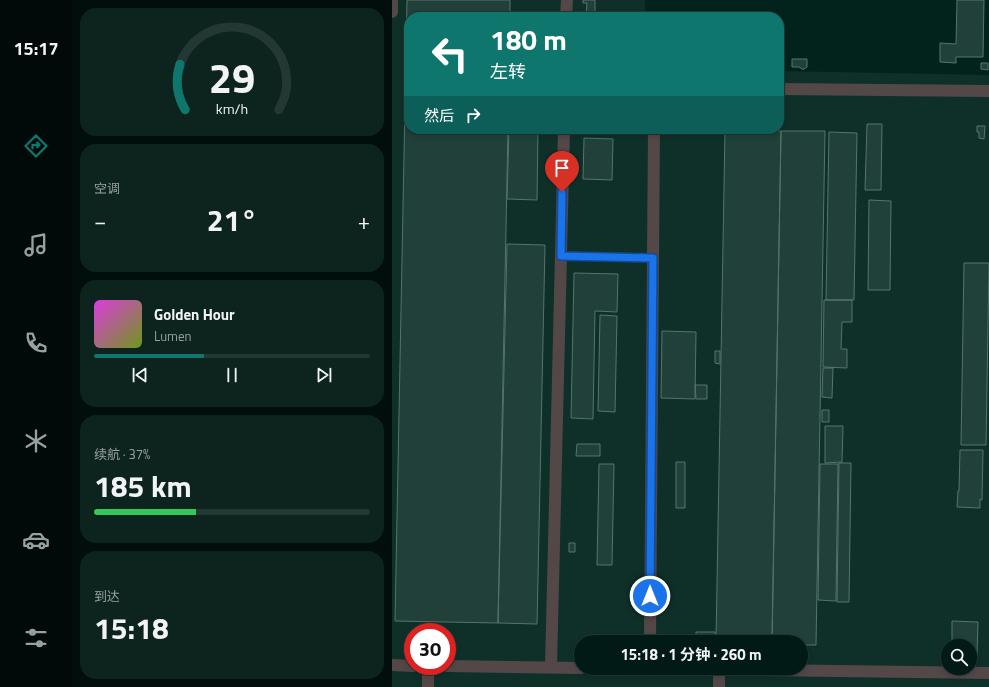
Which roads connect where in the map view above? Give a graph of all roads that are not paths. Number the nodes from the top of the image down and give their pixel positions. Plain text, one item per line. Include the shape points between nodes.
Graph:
1 (392, 0) edge
2 (567, 0) edge
3 (392, 12) edge
4 (566, 12) edge
5 (784, 89) edge
6 (989, 90) edge
7 (564, 134) edge
8 (654, 134) edge
9 (561, 256) junction
10 (653, 258) junction
11 (650, 635) edge
12 (392, 665) edge
13 (404, 666) edge
14 (456, 666) edge
15 (551, 667) junction
16 (574, 668) edge
17 (808, 671) edge
18 (989, 673) edge
19 (428, 675) edge
20 (719, 675) edge
21 (428, 687) edge
22 (719, 687) edge

1 - 3 street
2 - 4 street
5 - 6 street
7 - 9 street
8 - 10 street
9 - 10 lane
9 - 15 street
10 - 11 street
12 - 13 street
14 - 15 street
15 - 16 street
17 - 18 street
19 - 21 street
20 - 22 street

